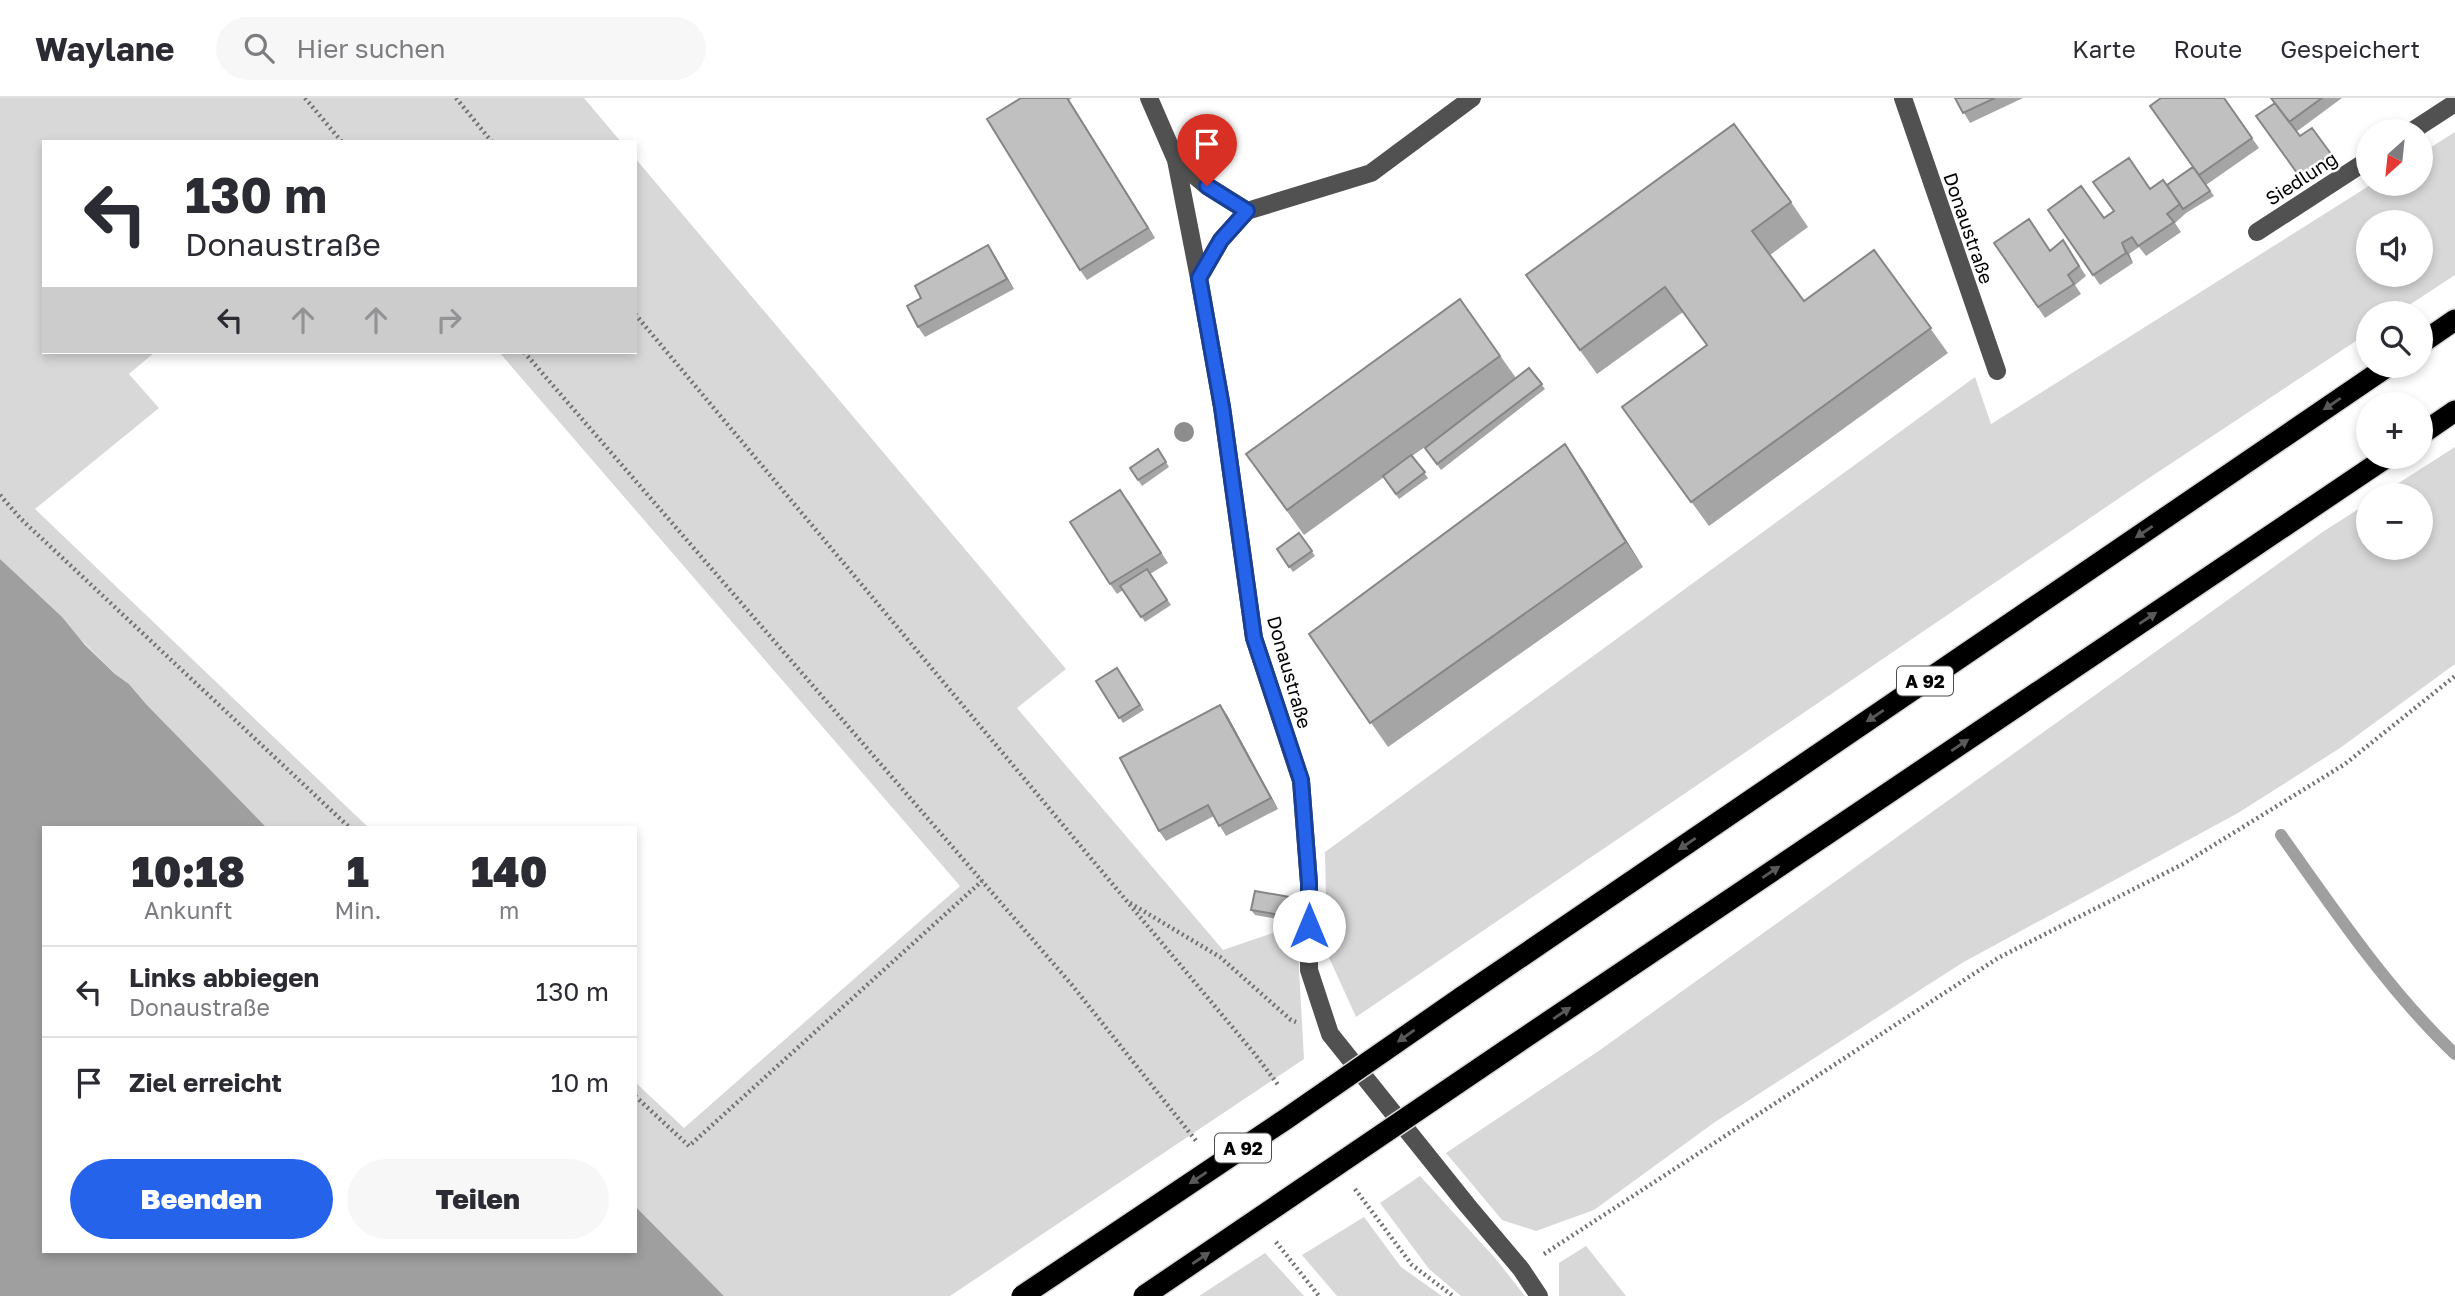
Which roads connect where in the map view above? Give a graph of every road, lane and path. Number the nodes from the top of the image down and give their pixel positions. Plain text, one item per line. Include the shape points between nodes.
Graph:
1 (305, 98) edge
2 (456, 98) edge
3 (1149, 98) edge
4 (1472, 98) edge
5 (1903, 98) edge
6 (2455, 103) edge
7 (2430, 119) edge
8 (340, 140) edge
9 (490, 140) edge
10 (1176, 160) junction
11 (2356, 168) edge
12 (1247, 211) junction
13 (2258, 232) dead end
14 (1199, 278) junction
15 (637, 316) edge
16 (2455, 320) edge
17 (2433, 335) edge
18 (526, 354) edge
19 (1997, 371) dead end
20 (2370, 378) edge
21 (2455, 411) edge
22 (2433, 426) edge
23 (2369, 469) edge
24 (0, 495) edge
25 (2455, 676) edge
26 (348, 826) edge
27 (982, 881) junction
28 (1127, 902) junction
29 (1330, 1034) junction
30 (1254, 1053) dead end
31 (637, 1098) edge
32 (1198, 1144) dead end
33 (1274, 1239) dead end
34 (1412, 1265) dead end
35 (1521, 1269) junction
36 (1022, 1296) edge
37 (1144, 1296) edge
38 (1319, 1296) edge
39 (1453, 1296) edge
40 (1539, 1296) edge

1 - 8 path
2 - 9 path
3 - 10 street, Donaustraße
4 - 12 street via 1371,173
5 - 19 street, Donaustraße
6 - 7 street
10 - 12 street, Donaustraße
10 - 14 street, Donaustraße
11 - 13 street, Siedlung
12 - 14 street via 1221,240
14 - 29 street, Donaustraße via 1254,638 1301,780 1309,883 1309,970
15 - 28 path
16 - 17 highway
18 - 27 path
20 -> 36 highway, A 92, bridge
21 - 22 highway
37 -> 23 highway, bridge
24 - 26 path
25 - 35 path via 2345,764 2183,864 1998,958
27 - 31 path via 689,1146
27 - 32 path via 1072,985
28 - 29 path via 1220,957 1291,1020
28 - 30 path
29 - 35 street
33 - 38 path
34 - 39 path
35 - 40 street

